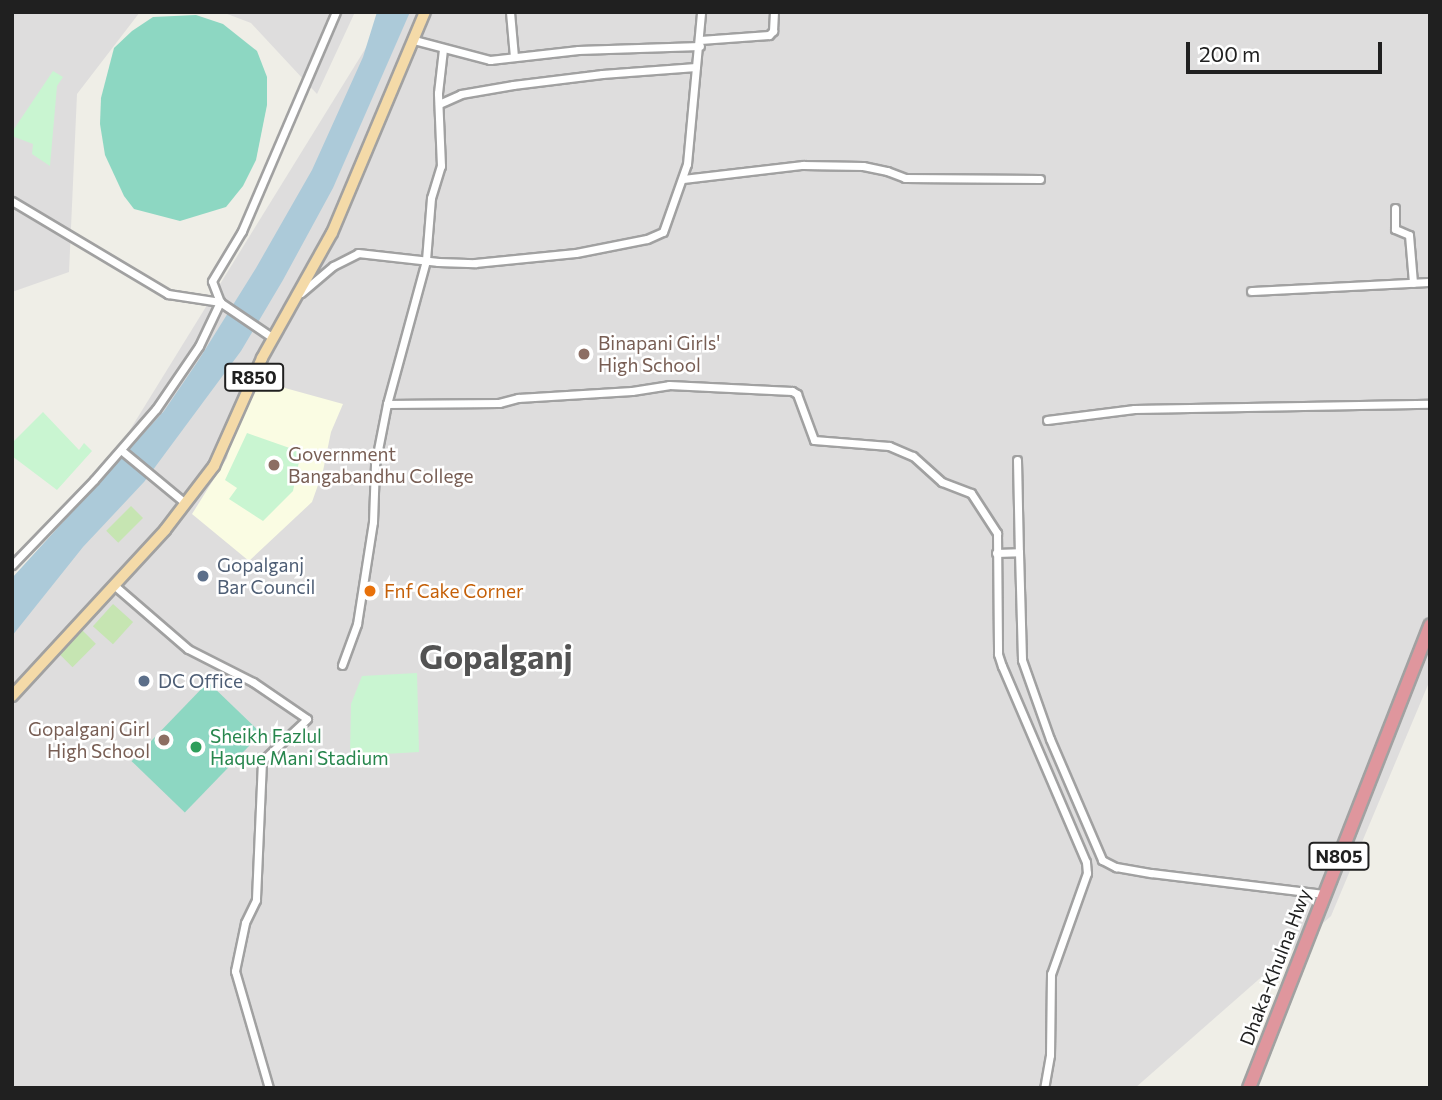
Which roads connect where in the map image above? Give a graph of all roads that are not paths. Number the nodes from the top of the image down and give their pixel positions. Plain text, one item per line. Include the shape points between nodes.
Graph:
1 (337, 12) edge
2 (425, 12) edge
3 (510, 12) edge
4 (701, 12) edge
5 (774, 12) edge
6 (414, 40) junction
7 (700, 43) junction
8 (443, 49) junction
9 (514, 57) junction
10 (696, 67) junction
11 (439, 104) junction
12 (683, 179) junction
13 (1040, 179) dead end
14 (12, 201) edge
15 (1395, 208) dead end
16 (426, 260) junction
17 (1430, 282) edge
18 (1413, 283) junction
19 (1251, 291) dead end
20 (296, 299) junction
21 (222, 304) junction
22 (268, 335) junction
23 (387, 404) junction
24 (1430, 404) edge
25 (1047, 420) dead end
26 (121, 450) junction
27 (1017, 460) dead end
28 (185, 503) junction
29 (1017, 552) junction
30 (998, 553) junction
31 (12, 565) edge
32 (115, 586) junction
33 (1430, 625) edge
34 (342, 665) dead end
35 (12, 696) edge
36 (1100, 861) junction
37 (1087, 862) junction
38 (1324, 894) junction
39 (269, 1088) edge
40 (1044, 1088) edge
41 (1249, 1088) edge

1 - 21 street via 242,231 212,281
2 - 6 main road, R850
3 - 9 street
4 - 7 street
5 - 7 street via 769,35
6 - 8 street
6 - 20 main road, R850 via 352,189
7 - 9 street
7 - 10 street
8 - 9 street via 490,60
8 - 11 street
10 - 11 street via 513,85 461,94
10 - 12 street
11 - 16 street via 441,166 430,198
12 - 13 street via 803,165 863,166 905,178
12 - 16 street via 663,232 647,239 520,259 475,263
14 - 21 street via 168,294
15 - 18 street via 1395,229 1409,234
16 - 20 street via 358,253 333,266
16 - 23 street
17 - 18 street
18 - 19 street
20 - 22 main road, R850
21 - 22 street
21 - 26 street via 200,346
22 - 28 main road, R850 via 214,466
23 - 30 street via 499,403 669,385 792,391 814,440 889,446 913,456 942,482 971,493 997,533
23 - 34 street via 375,465 373,522 358,624
24 - 25 street via 1134,409
26 - 28 street
26 - 31 street
27 - 29 street
28 - 32 main road, R850
29 - 30 street
29 - 36 street via 1022,660
30 - 37 street via 998,654
32 - 35 main road, R850
32 - 39 street via 188,649 253,682 307,719 262,761 256,900 245,923 235,971
33 - 38 highway, Dhaka-Khulna Hwy / N805
36 - 37 street
36 - 38 street via 1150,873
37 - 40 street via 1051,974 1051,1055
38 - 41 highway, Dhaka-Khulna Hwy / N805

